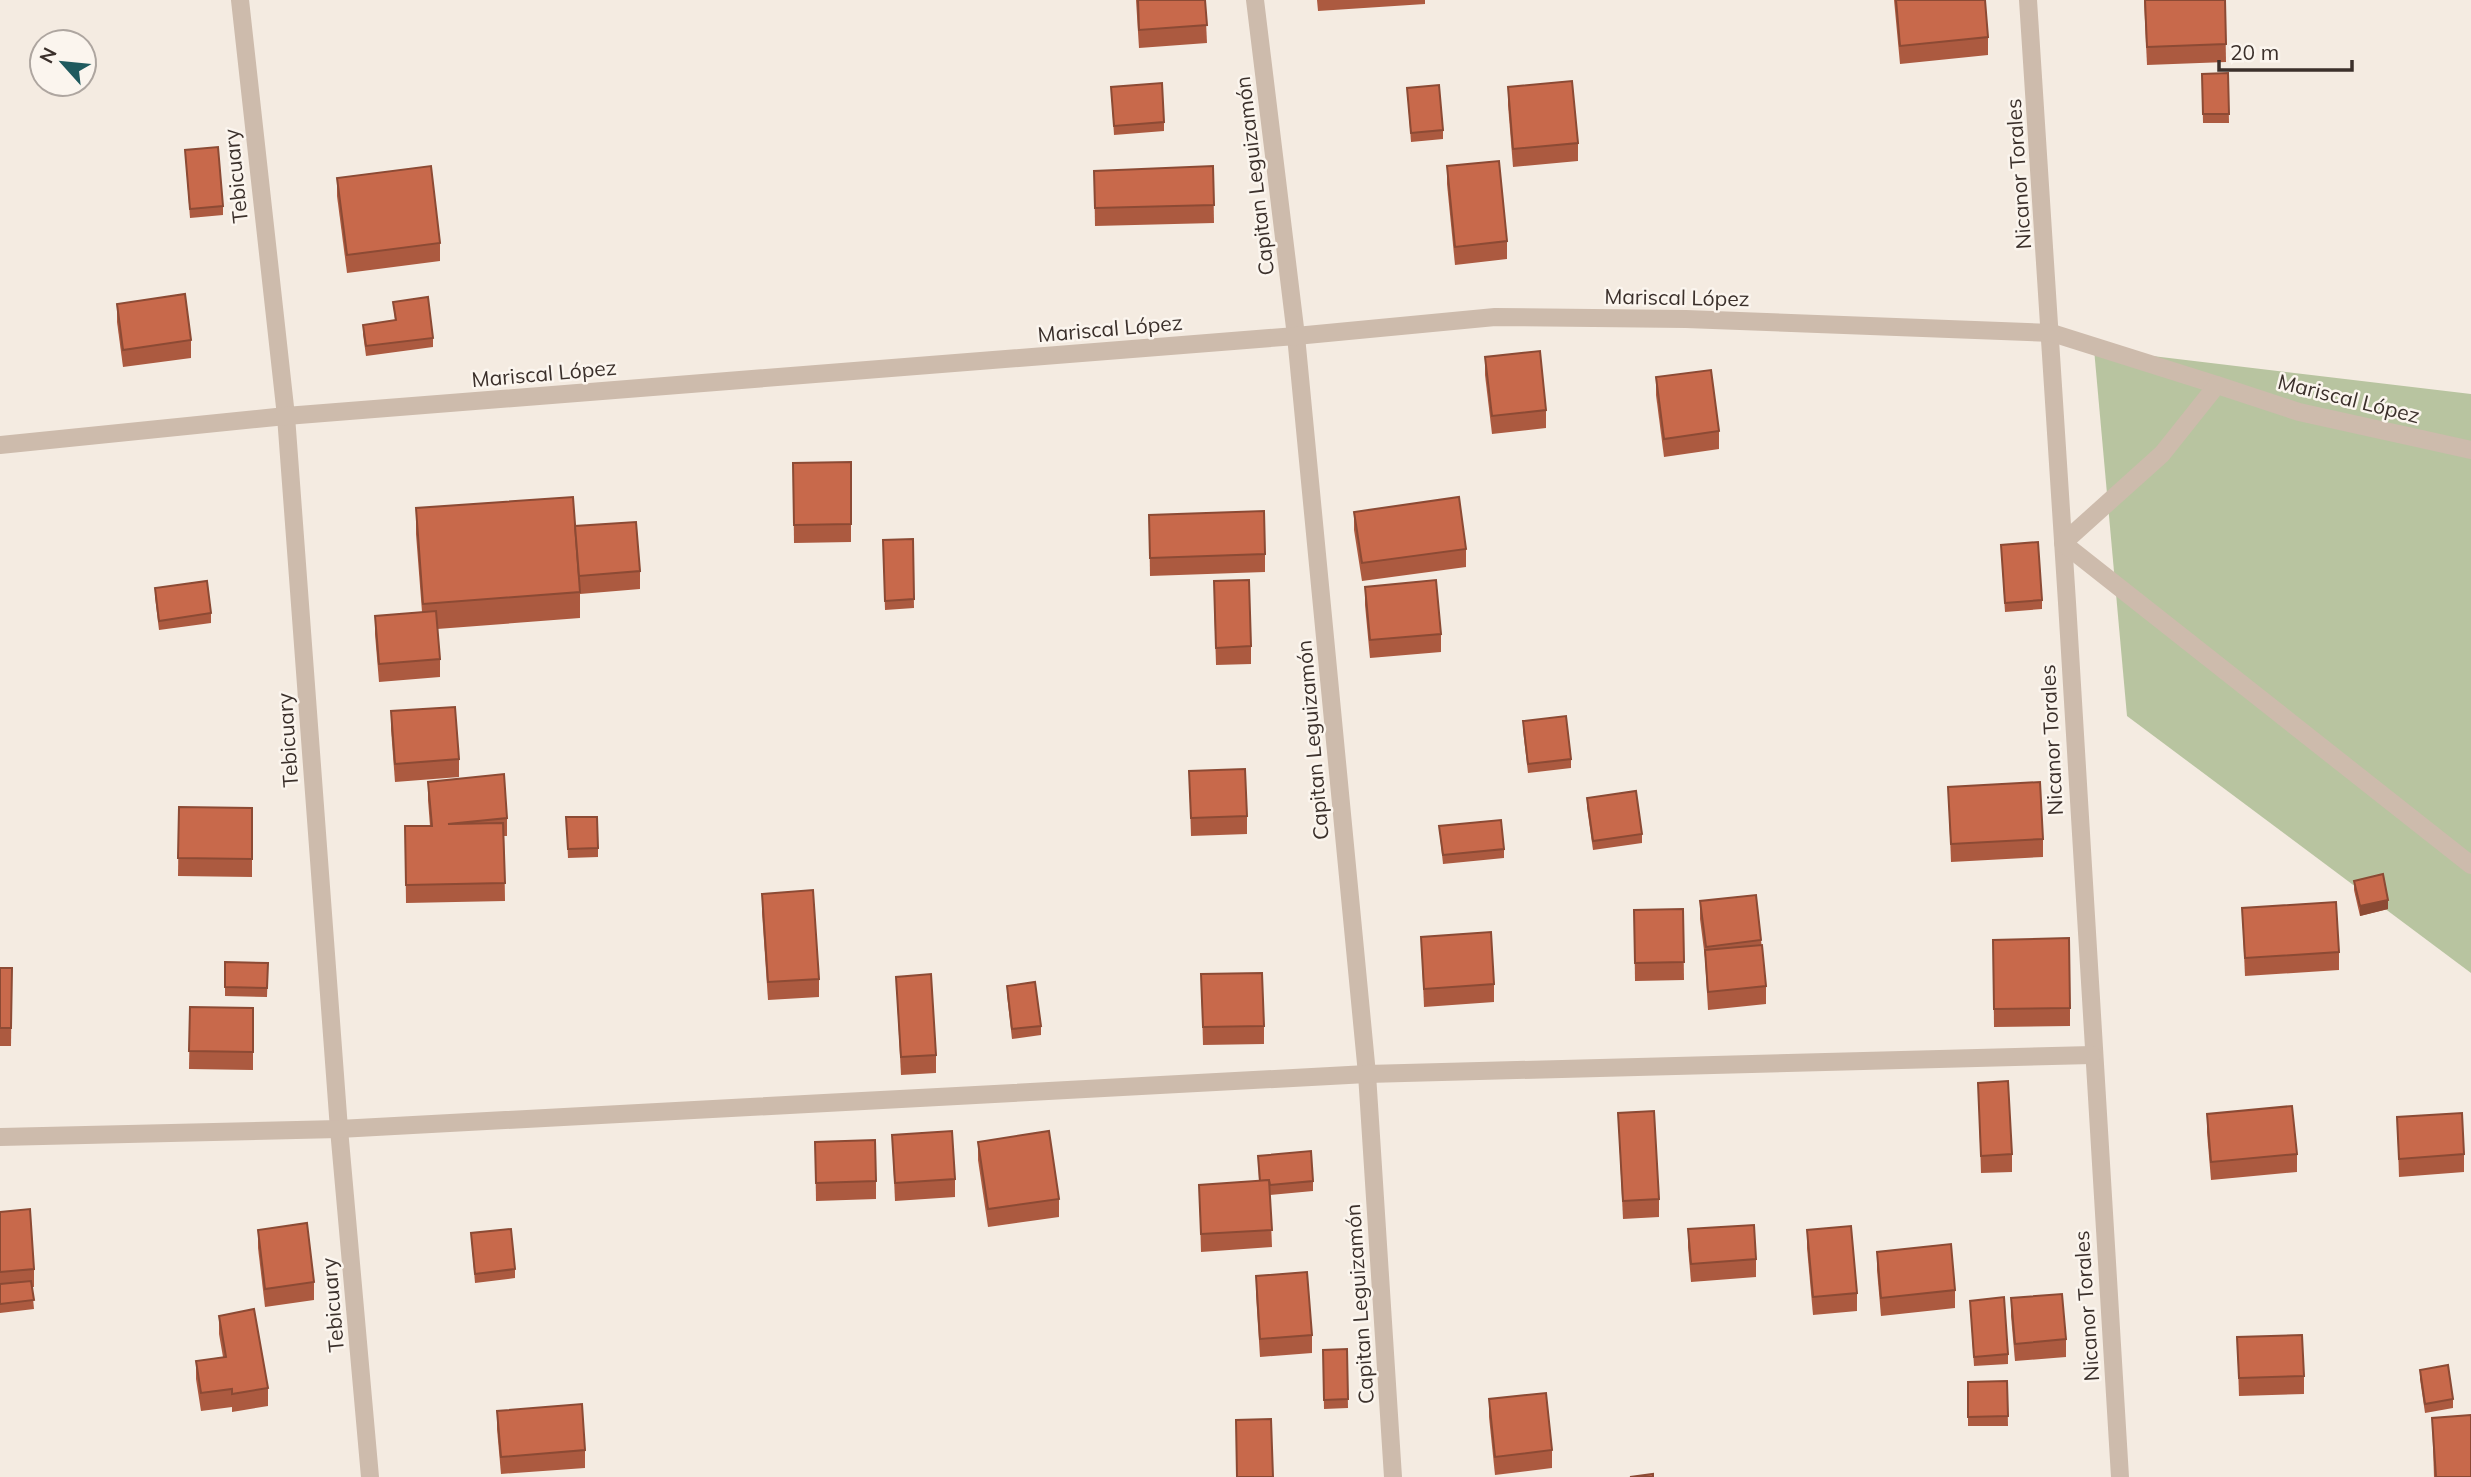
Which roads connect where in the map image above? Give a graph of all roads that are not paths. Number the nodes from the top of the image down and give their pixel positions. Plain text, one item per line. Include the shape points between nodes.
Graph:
1 (240, 0) edge
2 (1255, 0) edge
3 (2028, 0) edge
4 (2052, 332) junction
5 (1296, 336) junction
6 (2217, 386) junction
7 (286, 416) junction
8 (0, 444) edge
9 (2471, 450) edge
10 (2063, 543) junction
11 (2471, 865) edge
12 (2092, 1055) junction
13 (1367, 1074) junction
14 (339, 1129) junction
15 (0, 1137) edge
16 (370, 1477) edge
17 (1393, 1477) edge
18 (2120, 1477) edge

1 - 7 street, Tebicuary
2 - 5 street, Capitan Leguizamón
3 - 4 street, Nicanor Torales
4 - 5 street, Mariscal López via 1700,319 1495,317
4 - 6 street, Mariscal López
4 - 10 street, Nicanor Torales
5 - 7 street, Mariscal López
5 - 13 street, Capitan Leguizamón
6 - 9 street, Mariscal López via 2299,412
6 - 10 street via 2162,454
7 - 8 street, Mariscal López
7 - 14 street, Tebicuary
10 - 11 street
10 - 12 street, Nicanor Torales
12 - 13 street
12 - 18 street, Nicanor Torales
13 - 14 street
13 - 17 street, Capitan Leguizamón
14 - 15 street
14 - 16 street, Tebicuary

